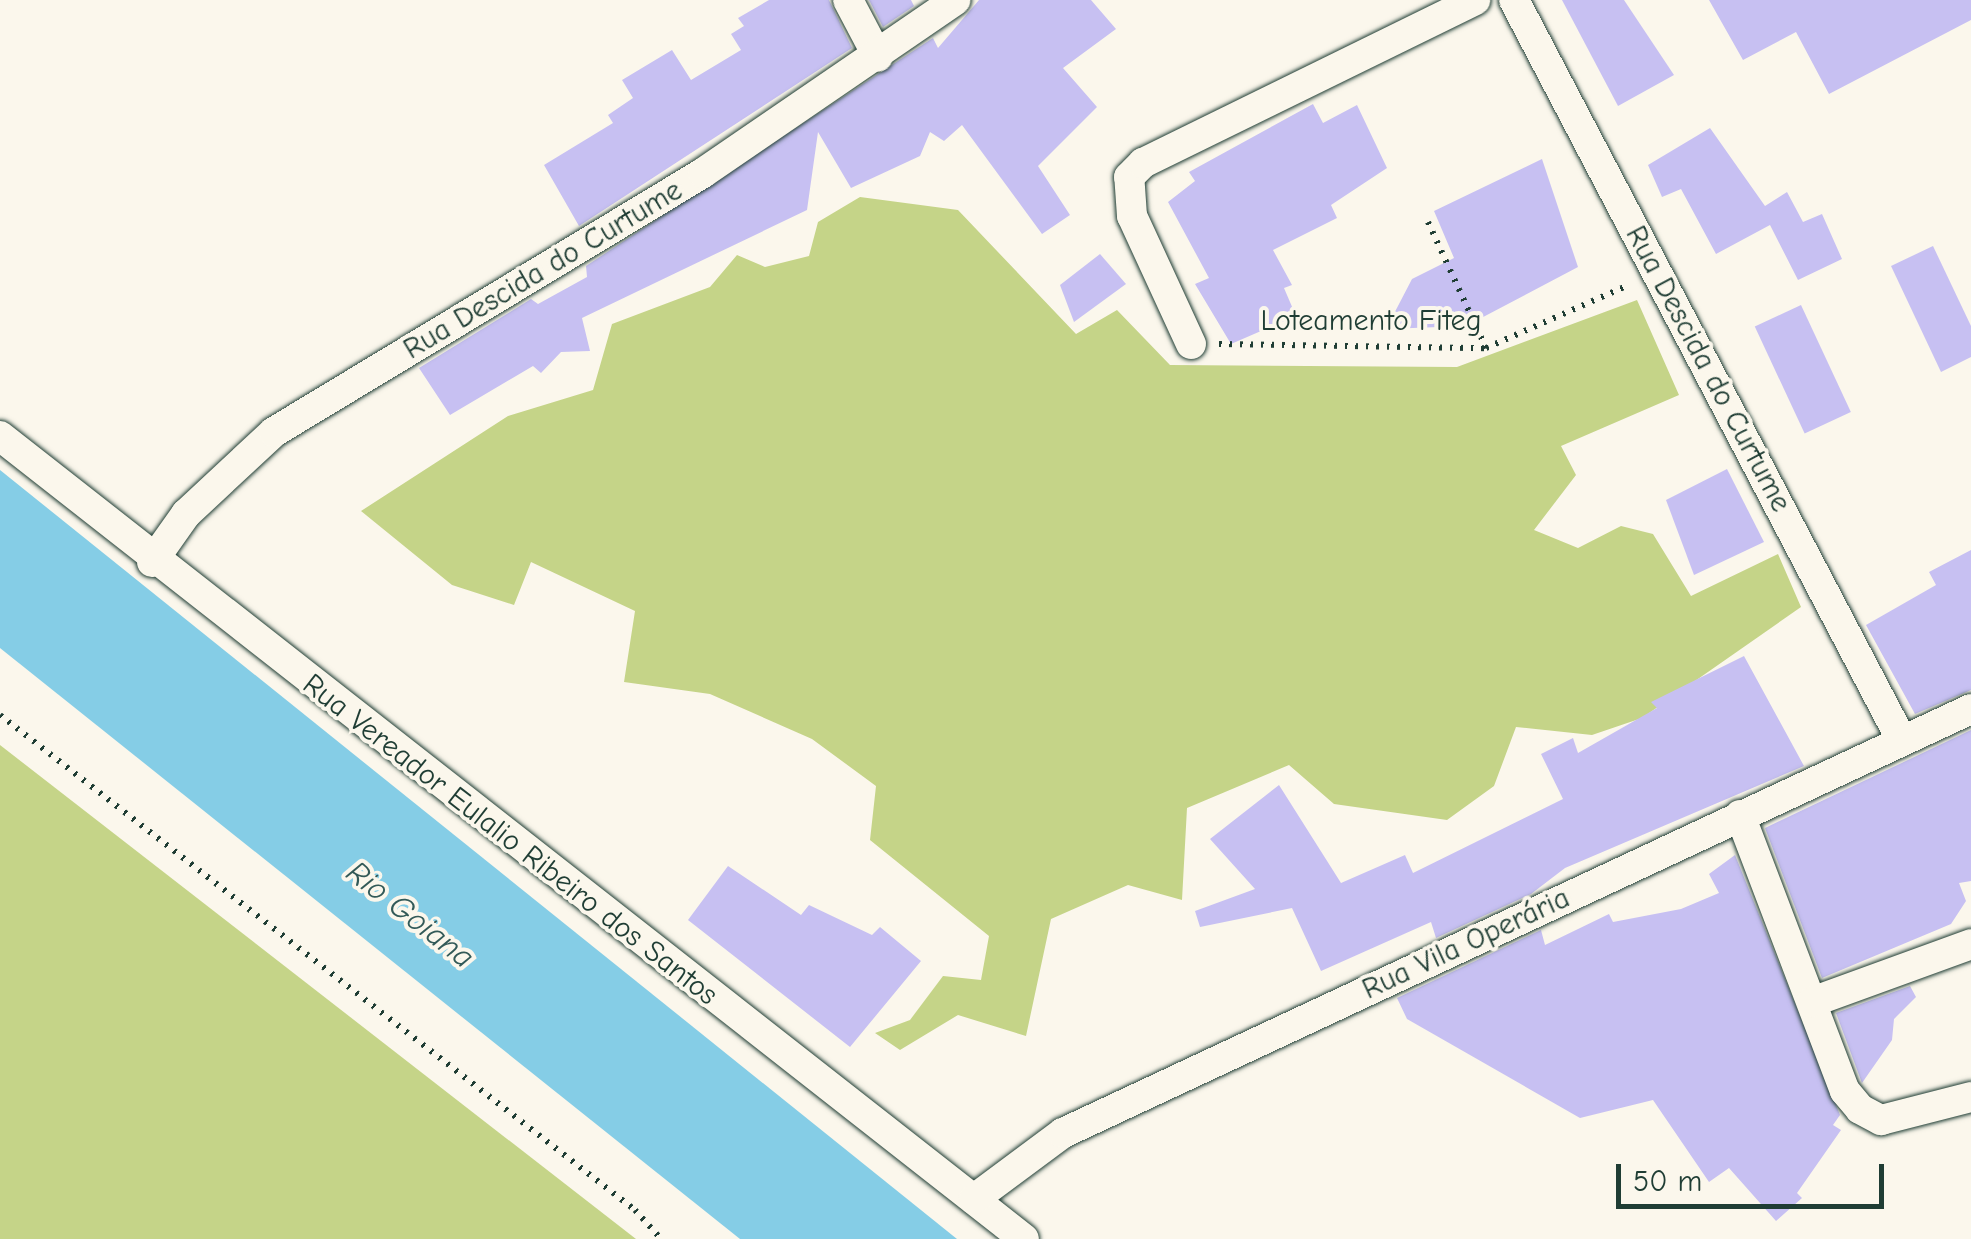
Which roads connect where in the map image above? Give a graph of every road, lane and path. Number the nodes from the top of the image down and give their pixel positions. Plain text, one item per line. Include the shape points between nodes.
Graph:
1 (848, 0) edge
2 (956, 0) edge
3 (1475, 0) edge
4 (1514, 0) edge
5 (878, 57) junction
6 (1428, 222) dead end
7 (1658, 273) junction
8 (1190, 344) joint
9 (1486, 348) junction
10 (0, 436) edge
11 (152, 562) junction
12 (1971, 709) edge
13 (0, 715) edge
14 (1900, 739) junction
15 (1740, 815) junction
16 (1971, 944) edge
17 (1812, 1002) junction
18 (1971, 1097) edge
19 (974, 1199) junction
20 (661, 1239) edge
21 (1024, 1239) edge

1 - 5 street
2 - 5 street, Rua Descida do Curtume
3 - 8 street via 1128,178 1132,216
4 - 7 street, Rua Descida do Curtume
5 - 11 street, Rua Descida do Curtume via 274,432 186,514
6 - 9 path
7 - 9 path, Loteamento Fiteg
7 - 14 street, Rua Descida do Curtume
8 - 9 path, Loteamento Fiteg
10 - 11 street, Rua Vereador Eulalio Ribeiro dos Santos
11 - 19 street, Rua Vereador Eulalio Ribeiro dos Santos
12 - 14 street, Rua Vila Operária
13 - 20 path via 636,1210
14 - 15 street, Rua Vila Operária
15 - 17 street
15 - 19 street, Rua Vila Operária via 1063,1132
16 - 17 street
17 - 18 street via 1860,1109 1881,1120
19 - 21 street, Rua Vereador Eulalio Ribeiro dos Santos

